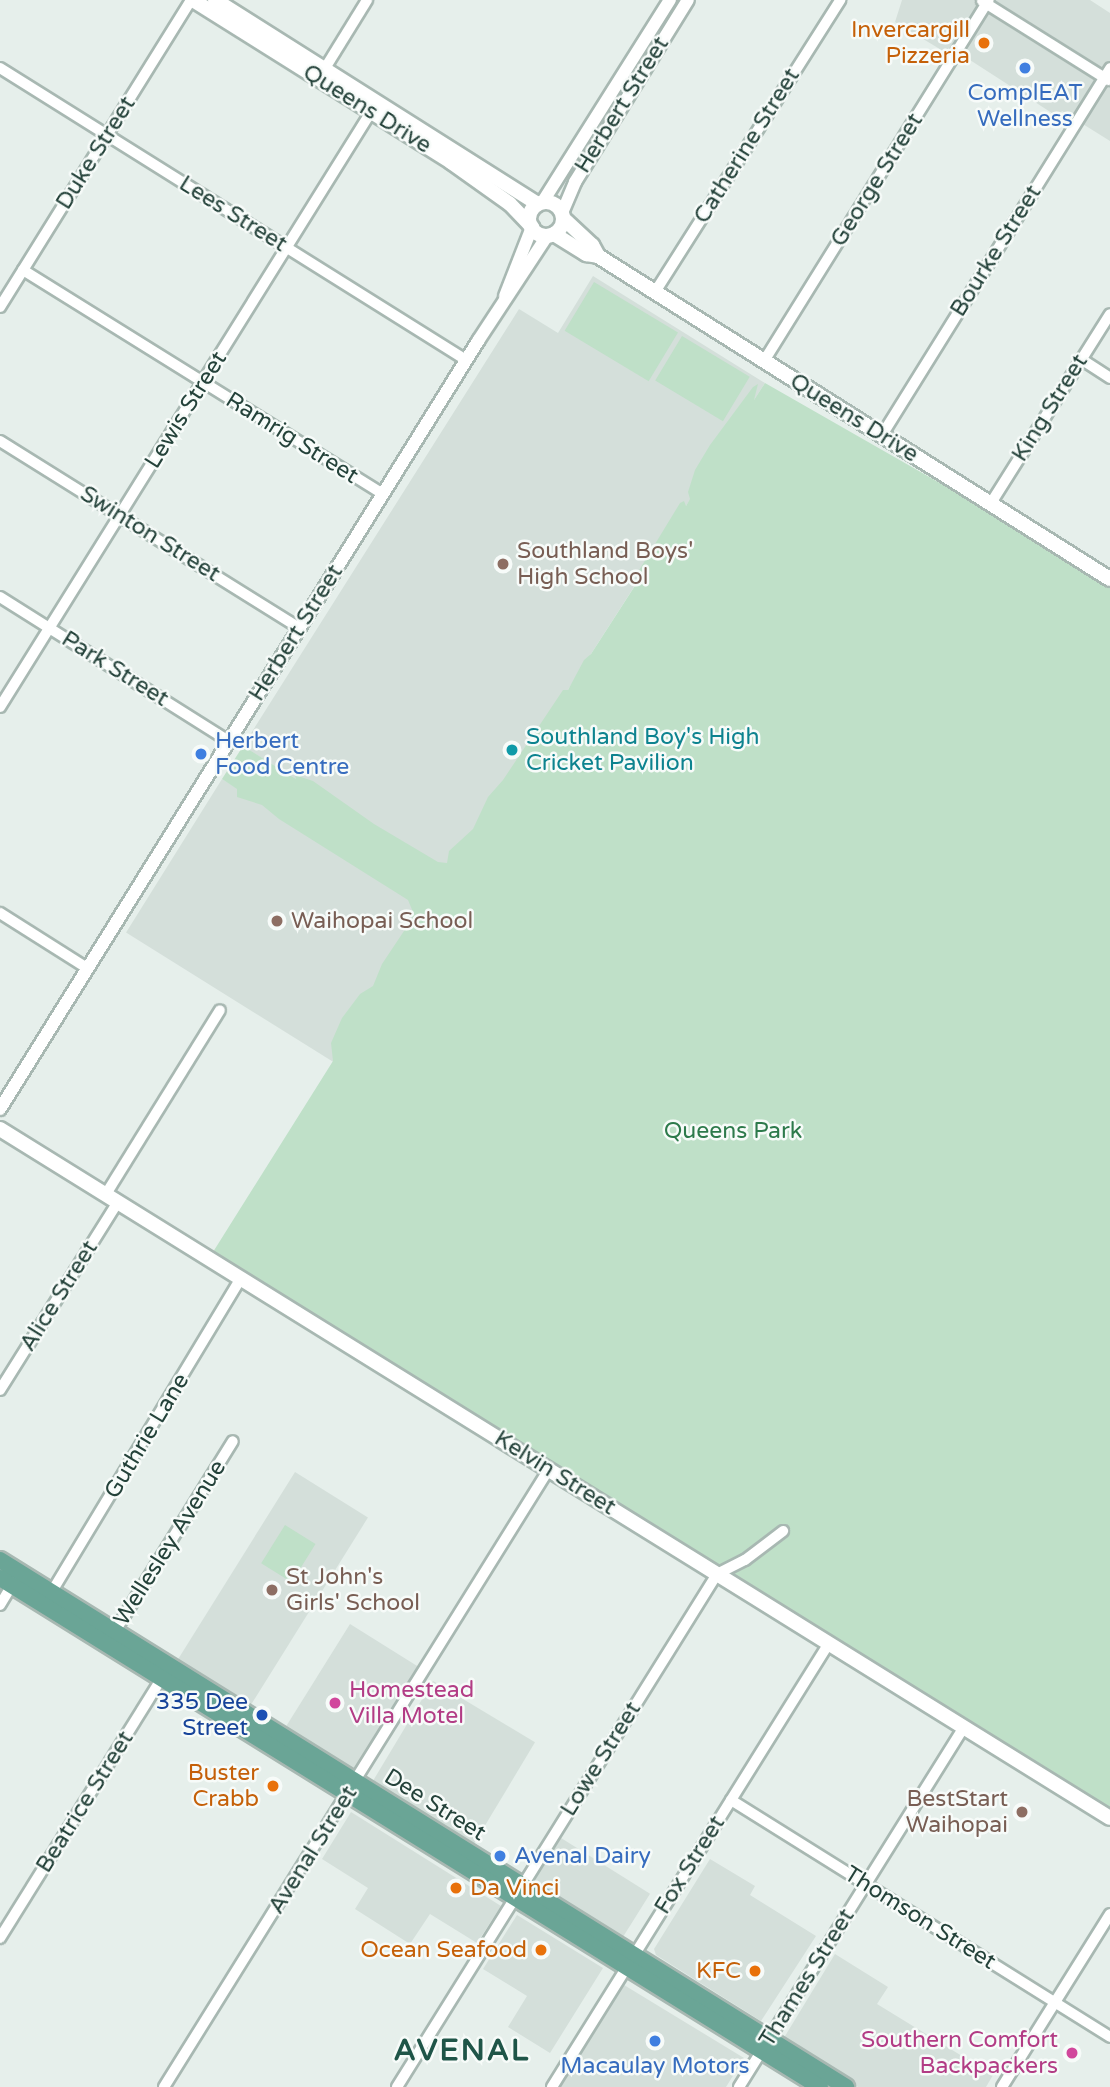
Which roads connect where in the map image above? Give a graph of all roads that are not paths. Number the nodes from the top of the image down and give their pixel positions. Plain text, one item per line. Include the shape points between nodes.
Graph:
1 (192, 0) edge
2 (215, 0) edge
3 (368, 0) edge
4 (670, 0) edge
5 (688, 0) edge
6 (840, 0) edge
7 (986, 1) edge
8 (650, 31) junction
9 (663, 39) junction
10 (0, 68) edge
11 (322, 74) junction
12 (1108, 76) edge
13 (371, 112) junction
14 (107, 135) junction
15 (540, 204) junction
16 (562, 216) junction
17 (532, 228) junction
18 (550, 235) junction
19 (287, 248) junction
20 (598, 256) junction
21 (23, 270) junction
22 (655, 292) junction
23 (504, 299) junction
24 (0, 307) edge
25 (1110, 314) edge
26 (1081, 359) junction
27 (466, 360) junction
28 (764, 360) junction
29 (1110, 378) edge
30 (203, 382) junction
31 (882, 435) junction
32 (0, 441) edge
33 (383, 494) junction
34 (991, 503) junction
35 (119, 516) junction
36 (1110, 579) edge
37 (0, 597) edge
38 (49, 628) junction
39 (299, 628) junction
40 (0, 707) edge
41 (229, 741) junction
42 (0, 913) edge
43 (87, 968) junction
44 (220, 1010) dead end
45 (0, 1108) edge
46 (0, 1129) edge
47 (112, 1198) junction
48 (241, 1278) junction
49 (0, 1390) edge
50 (233, 1441) dead end
51 (549, 1469) junction
52 (783, 1531) dead end
53 (0, 1560) edge
54 (717, 1574) junction
55 (11, 1579) edge
56 (51, 1593) junction
57 (0, 1605) edge
58 (111, 1638) junction
59 (829, 1643) junction
60 (166, 1672) junction
61 (964, 1727) junction
62 (351, 1788) junction
63 (731, 1800) junction
64 (1110, 1818) edge
65 (866, 1885) junction
66 (518, 1892) junction
67 (1110, 1914) edge
68 (0, 1938) edge
69 (630, 1961) junction
70 (1055, 2002) junction
71 (1110, 2037) edge
72 (765, 2045) junction
73 (164, 2087) edge
74 (397, 2087) edge
75 (552, 2087) edge
76 (739, 2087) edge
77 (820, 2087) edge
78 (846, 2087) edge
79 (1002, 2087) edge

1 - 11 main road, Queens Drive
1 - 14 street, Duke Street
2 - 11 main road, Queens Drive
3 - 11 street
4 - 8 street, Herbert Street
5 - 9 street, Herbert Street
6 - 22 street, Catherine Street
7 - 12 street
7 - 28 street, George Street
8 - 9 street
8 - 15 street, Herbert Street
9 - 16 street, Herbert Street via 575,182
10 - 14 street, Lees Street
11 - 13 main road, Queens Drive
11 - 15 main road, Queens Drive
12 - 31 street, Bourke Street
13 - 17 main road, Queens Drive via 496,194
13 - 19 street, Lewis Street
14 - 19 street, Lees Street
14 - 21 street, Duke Street
15 - 16 main road via 553,204
15 - 17 main road, Herbert Street via 529,217
16 - 18 main road, Herbert Street via 561,227
16 - 20 main road, Queens Drive
17 - 18 main road
17 - 23 street, Herbert Street
18 - 20 main road, Queens Drive
18 - 23 street, Herbert Street
19 - 27 street, Lees Street
19 - 30 street, Lewis Street
20 - 22 main road, Queens Drive
21 - 24 street, Duke Street
21 - 30 street, Ramrig Street
22 - 28 main road, Queens Drive
23 - 27 street, Herbert Street
25 - 26 street, King Street
26 - 29 street
26 - 34 street, King Street
27 - 33 street, Herbert Street
28 - 31 main road, Queens Drive
30 - 33 street, Ramrig Street
30 - 35 street, Lewis Street
31 - 34 main road, Queens Drive
32 - 35 street, Swinton Street
33 - 39 street, Herbert Street
34 - 36 main road, Queens Drive
35 - 38 street, Lewis Street
35 - 39 street, Swinton Street
37 - 38 street, Park Street
38 - 40 street, Lewis Street
38 - 41 street, Park Street
39 - 41 street, Herbert Street
41 - 43 street, Herbert Street
42 - 43 street
43 - 45 street, Herbert Street
44 - 47 street, Alice Street
46 - 47 main road, Kelvin Street
47 - 48 main road, Kelvin Street
47 - 49 street, Alice Street
48 - 51 main road, Kelvin Street
48 - 56 street, Guthrie Lane
50 - 58 street, Wellesley Avenue
51 - 54 main road, Kelvin Street
51 - 62 street, Avenal Street
52 - 54 street via 745,1560
53 - 55 main road, Dee Street
54 - 59 main road, Kelvin Street
54 - 66 street, Lowe Street
55 - 56 main road, Dee Street
55 - 57 street
55 - 58 main road, Dee Street
56 - 58 main road, Dee Street
58 - 60 main road, Dee Street
59 - 61 main road, Kelvin Street
59 - 63 street, Fox Street
60 - 62 main road, Dee Street
60 - 68 street, Beatrice Street
61 - 64 main road, Kelvin Street
61 - 65 street, Thames Street
62 - 66 main road, Dee Street
62 - 73 street, Avenal Street
63 - 65 street, Thomson Street
63 - 69 street, Fox Street
65 - 70 street, Thomson Street
65 - 72 street, Thames Street
66 - 69 main road, Dee Street
66 - 74 street, Lowe Street
67 - 70 street
69 - 72 main road, Dee Street
69 - 75 street, Fox Street
70 - 71 street, Thomson Street
70 - 79 street
72 - 76 street, Thames Street
72 - 77 main road, Dee Street
72 - 78 main road, Dee Street

